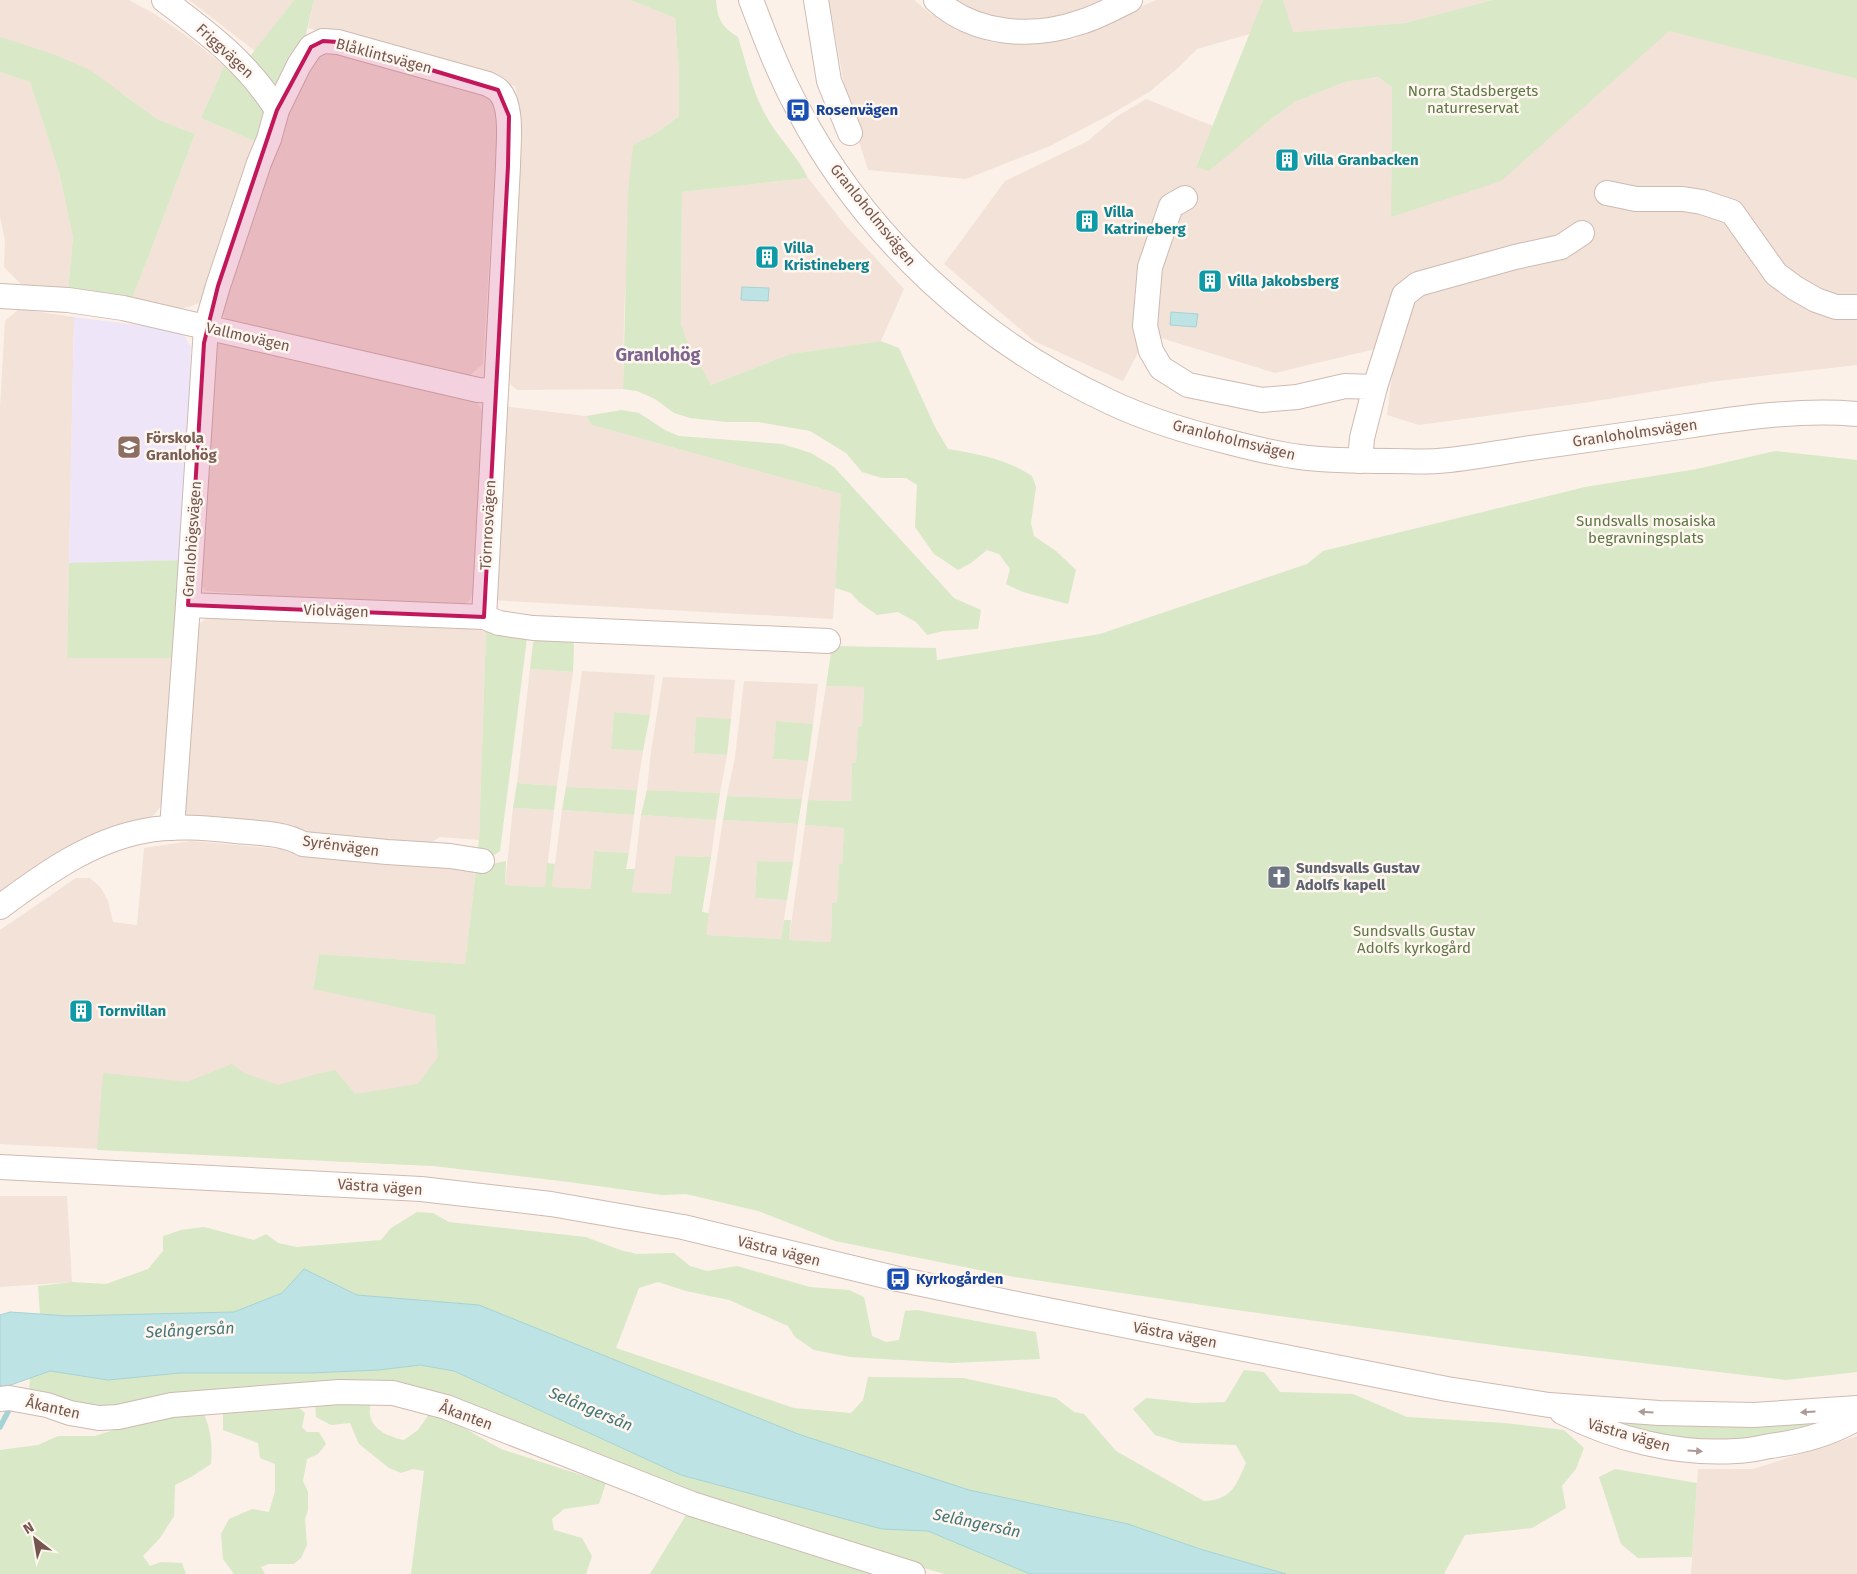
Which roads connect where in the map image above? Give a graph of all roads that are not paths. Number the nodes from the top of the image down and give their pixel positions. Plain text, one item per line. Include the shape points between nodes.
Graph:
1 (164, 0) edge
2 (752, 0) edge
3 (816, 0) edge
4 (936, 0) edge
5 (1130, 0) edge
6 (498, 90) joint
7 (277, 110) junction
8 (850, 133) dead end
9 (1607, 193) dead end
10 (1185, 198) dead end
11 (1582, 233) dead end
12 (0, 296) edge
13 (1857, 307) edge
14 (206, 327) junction
15 (1375, 387) junction
16 (495, 391) junction
17 (1856, 413) edge
18 (1360, 461) junction
19 (188, 605) junction
20 (484, 617) junction
21 (828, 641) dead end
22 (172, 828) junction
23 (482, 861) dead end
24 (0, 908) edge
25 (0, 1167) edge
26 (0, 1398) edge
27 (1549, 1405) junction
28 (1857, 1408) edge
29 (1857, 1418) edge
30 (913, 1574) edge

1 - 7 street, Friggvägen via 216,40 247,70
2 - 18 street, Granloholmsvägen via 786,86 830,164 900,252 968,313 1059,376 1132,412 1195,434 1253,448 1299,457
3 - 8 street via 829,81
4 - 5 street via 948,11 977,24 1008,32 1042,32 1081,22
6 - 7 street, Blåklintsvägen via 488,84 435,69 338,42 323,41 311,47 299,65
6 - 16 street, Törnrosvägen via 509,116
7 - 14 street, Granlohögsvägen
9 - 13 street via 1636,199 1683,199 1732,212 1776,274 1816,300 1836,307
10 - 15 street via 1171,206 1150,267 1145,326 1151,350 1161,368 1188,385 1262,400 1297,397 1345,386
11 - 15 street via 1561,247 1418,284 1404,295
12 - 14 street, Vallmovägen via 68,300 123,308
14 - 16 street, Vallmovägen via 478,390
14 - 19 street, Granlohögsvägen
15 - 18 street via 1362,438
16 - 20 street, Törnrosvägen
17 - 18 street, Granloholmsvägen via 1790,413 1436,461
19 - 20 street, Violvägen
19 - 22 street, Granlohögsvägen
20 - 21 street via 499,623 533,628
22 - 23 street, Syrénvägen via 261,834 293,838 303,844
22 - 24 street, Syrénvägen via 119,837 83,852
25 - 27 street, Västra vägen via 421,1189 551,1204 683,1227 898,1280 1017,1304 1447,1389
26 - 30 street, Åkanten via 98,1418 172,1405 340,1392 393,1393 446,1407 692,1504
28 -> 27 street, Västra vägen via 1754,1415 1658,1413
27 -> 29 street, Västra vägen via 1580,1421 1622,1435 1662,1447 1695,1451 1736,1451 1791,1443 1846,1425

